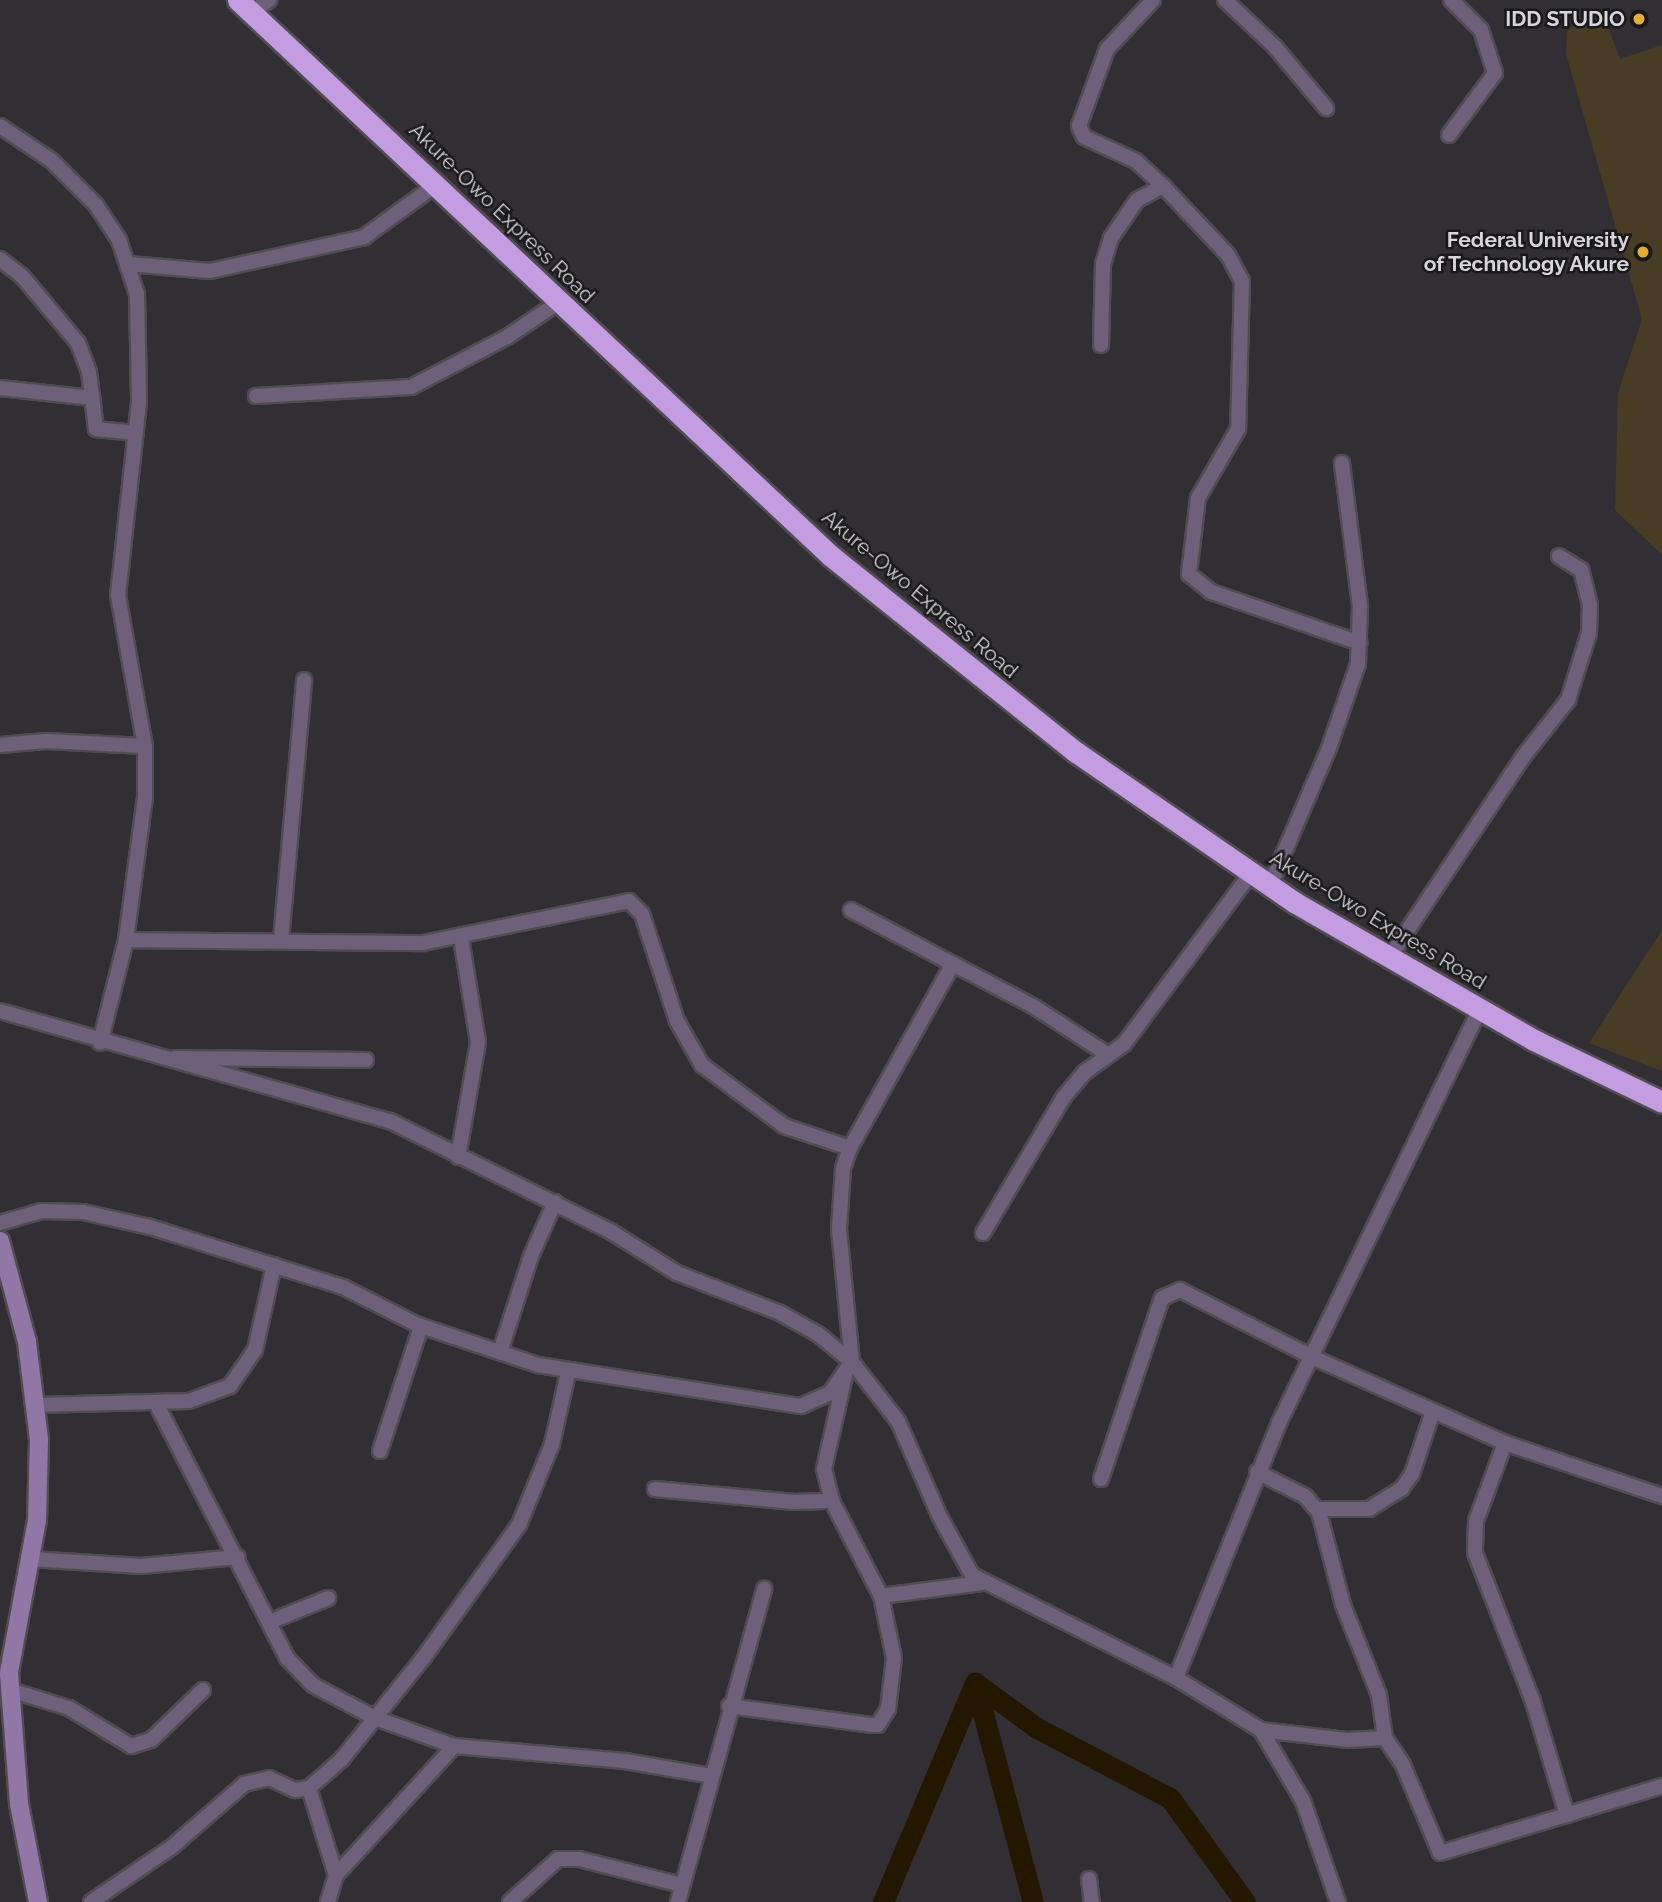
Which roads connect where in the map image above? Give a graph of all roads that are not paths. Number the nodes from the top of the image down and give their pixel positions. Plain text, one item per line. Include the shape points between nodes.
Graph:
1 (1153, 0) edge
2 (1225, 0) edge
3 (1451, 0) edge
4 (253, 4) edge
5 (1326, 108) dead end
6 (0, 126) edge
7 (1449, 135) dead end
8 (437, 184) junction
9 (1163, 186) junction
10 (0, 259) edge
11 (129, 264) junction
12 (559, 302) junction
13 (1101, 345) dead end
14 (0, 388) edge
15 (256, 396) dead end
16 (92, 398) junction
17 (136, 433) junction
18 (1342, 463) dead end
19 (1559, 556) dead end
20 (1360, 643) junction
21 (304, 680) dead end
22 (0, 745) edge
23 (145, 746) junction
24 (1251, 873) junction
25 (1270, 885) junction
26 (851, 910) dead end
27 (461, 938) junction
28 (126, 940) junction
29 (281, 940) junction
30 (1389, 958) junction
31 (953, 964) junction
32 (1480, 1009) junction
33 (0, 1011) edge
34 (100, 1043) junction
35 (1107, 1054) junction
36 (158, 1058) junction
37 (366, 1060) dead end
38 (1662, 1102) edge
39 (850, 1148) junction
40 (458, 1157) junction
41 (555, 1202) junction
42 (0, 1223) edge
43 (983, 1233) dead end
44 (0, 1241) edge
45 (274, 1265) junction
46 (421, 1326) junction
47 (500, 1352) junction
48 (1312, 1357) junction
49 (849, 1368) junction
50 (568, 1373) junction
51 (156, 1403) junction
52 (36, 1405) junction
53 (1433, 1412) junction
54 (1505, 1443) junction
55 (380, 1451) dead end
56 (1257, 1472) junction
57 (1101, 1479) dead end
58 (655, 1489) dead end
59 (1662, 1496) edge
60 (832, 1501) junction
61 (1317, 1508) junction
62 (237, 1557) junction
63 (31, 1559) junction
64 (982, 1583) junction
65 (764, 1589) dead end
66 (881, 1595) junction
67 (328, 1598) dead end
68 (269, 1622) junction
69 (1176, 1678) junction
70 (6, 1679) edge
71 (203, 1690) dead end
72 (729, 1706) junction
73 (374, 1718) junction
74 (1261, 1730) junction
75 (1385, 1738) junction
76 (454, 1746) junction
77 (710, 1776) junction
78 (1662, 1786) edge
79 (309, 1788) junction
80 (1567, 1815) junction
81 (337, 1875) junction
82 (1089, 1879) dead end
83 (682, 1885) junction
84 (38, 1902) edge
85 (91, 1902) edge
86 (328, 1902) edge
87 (510, 1902) edge
88 (678, 1902) edge
89 (1092, 1902) edge
90 (1338, 1902) edge

1 - 9 street via 1104,55 1079,125 1084,136 1136,161
2 - 5 street via 1275,47
3 - 7 street via 1481,30 1495,73
4 - 8 highway, Akure-Owo Express Road
6 - 11 street via 52,160 96,205
8 - 11 street via 364,237 210,271
8 - 12 highway, Akure-Owo Express Road
9 - 13 street via 1137,200 1111,237 1103,264
9 - 20 street via 1228,255 1242,281 1242,406 1234,440 1198,498 1189,574 1211,592
10 - 16 street via 23,276 78,343 89,372
11 - 17 street via 140,323
12 - 15 street via 480,353 411,387
12 - 24 highway, Akure-Owo Express Road via 853,573 1076,752
14 - 16 street
16 - 17 street via 96,429
17 - 23 street via 118,596
18 - 20 street via 1360,606
19 - 30 street via 1581,570 1590,605 1589,633 1568,701 1523,757
20 - 25 street via 1347,701
21 - 29 street
22 - 23 street via 46,741
23 - 28 street via 142,844
24 - 25 highway, Akure-Owo Express Road
24 - 35 street via 1125,1044
25 - 30 highway, Akure-Owo Express Road
26 - 31 street
27 - 29 street via 373,946
27 - 39 street via 608,902 629,901 642,914 677,1021 702,1065 784,1126
27 - 40 street via 478,1042
28 - 29 street
28 - 34 street
30 - 32 highway, Akure-Owo Express Road
31 - 35 street via 1033,1006
31 - 39 street
32 - 38 highway, Akure-Owo Express Road
32 - 48 street
33 - 34 street
34 - 36 street
35 - 43 street via 1085,1072 1048,1119
36 - 37 street
36 - 40 street via 390,1121
39 - 49 street via 843,1168 838,1229
40 - 41 street
41 - 47 street via 531,1256
41 - 49 street via 677,1273 792,1317
42 - 45 street via 41,1211 83,1212
44 - 52 main road via 15,1290
45 - 46 street via 369,1297
45 - 51 street via 255,1350 242,1373 213,1395
46 - 47 street
46 - 55 street
47 - 50 street
48 - 53 street
48 - 56 street
48 - 57 street via 1192,1293 1169,1292 1161,1298
49 - 50 street via 830,1394 801,1406
49 - 60 street via 825,1457
49 - 64 street via 898,1422 955,1546
50 - 73 street via 552,1444 519,1525 431,1648
51 - 52 street
51 - 62 street
52 - 63 main road via 41,1470
53 - 54 street
53 - 61 street via 1412,1474 1402,1488 1369,1509
54 - 59 street
54 - 80 street via 1476,1521 1475,1553 1533,1702
56 - 61 street via 1305,1496
56 - 69 street
58 - 60 street via 793,1502
60 - 66 street
61 - 75 street via 1342,1605 1379,1695
62 - 63 street via 141,1566
62 - 68 street
63 - 70 main road
64 - 66 street
64 - 69 street
65 - 72 street
66 - 72 street via 894,1658 888,1709 878,1725
67 - 68 street
68 - 73 street via 299,1674
69 - 74 street
70 - 71 street via 69,1708 131,1746 151,1740
70 - 84 main road via 19,1804
72 - 77 street
73 - 76 street
73 - 79 street via 342,1759
74 - 75 street via 1348,1740
74 - 90 street via 1303,1801
75 - 80 street via 1403,1765 1440,1853
76 - 77 street via 612,1759
76 - 81 street
77 - 83 street
78 - 80 street
79 - 81 street
79 - 85 street via 295,1790 269,1778 244,1784 173,1846
81 - 86 street
82 - 89 street
83 - 87 street via 579,1859 558,1859
83 - 88 street

